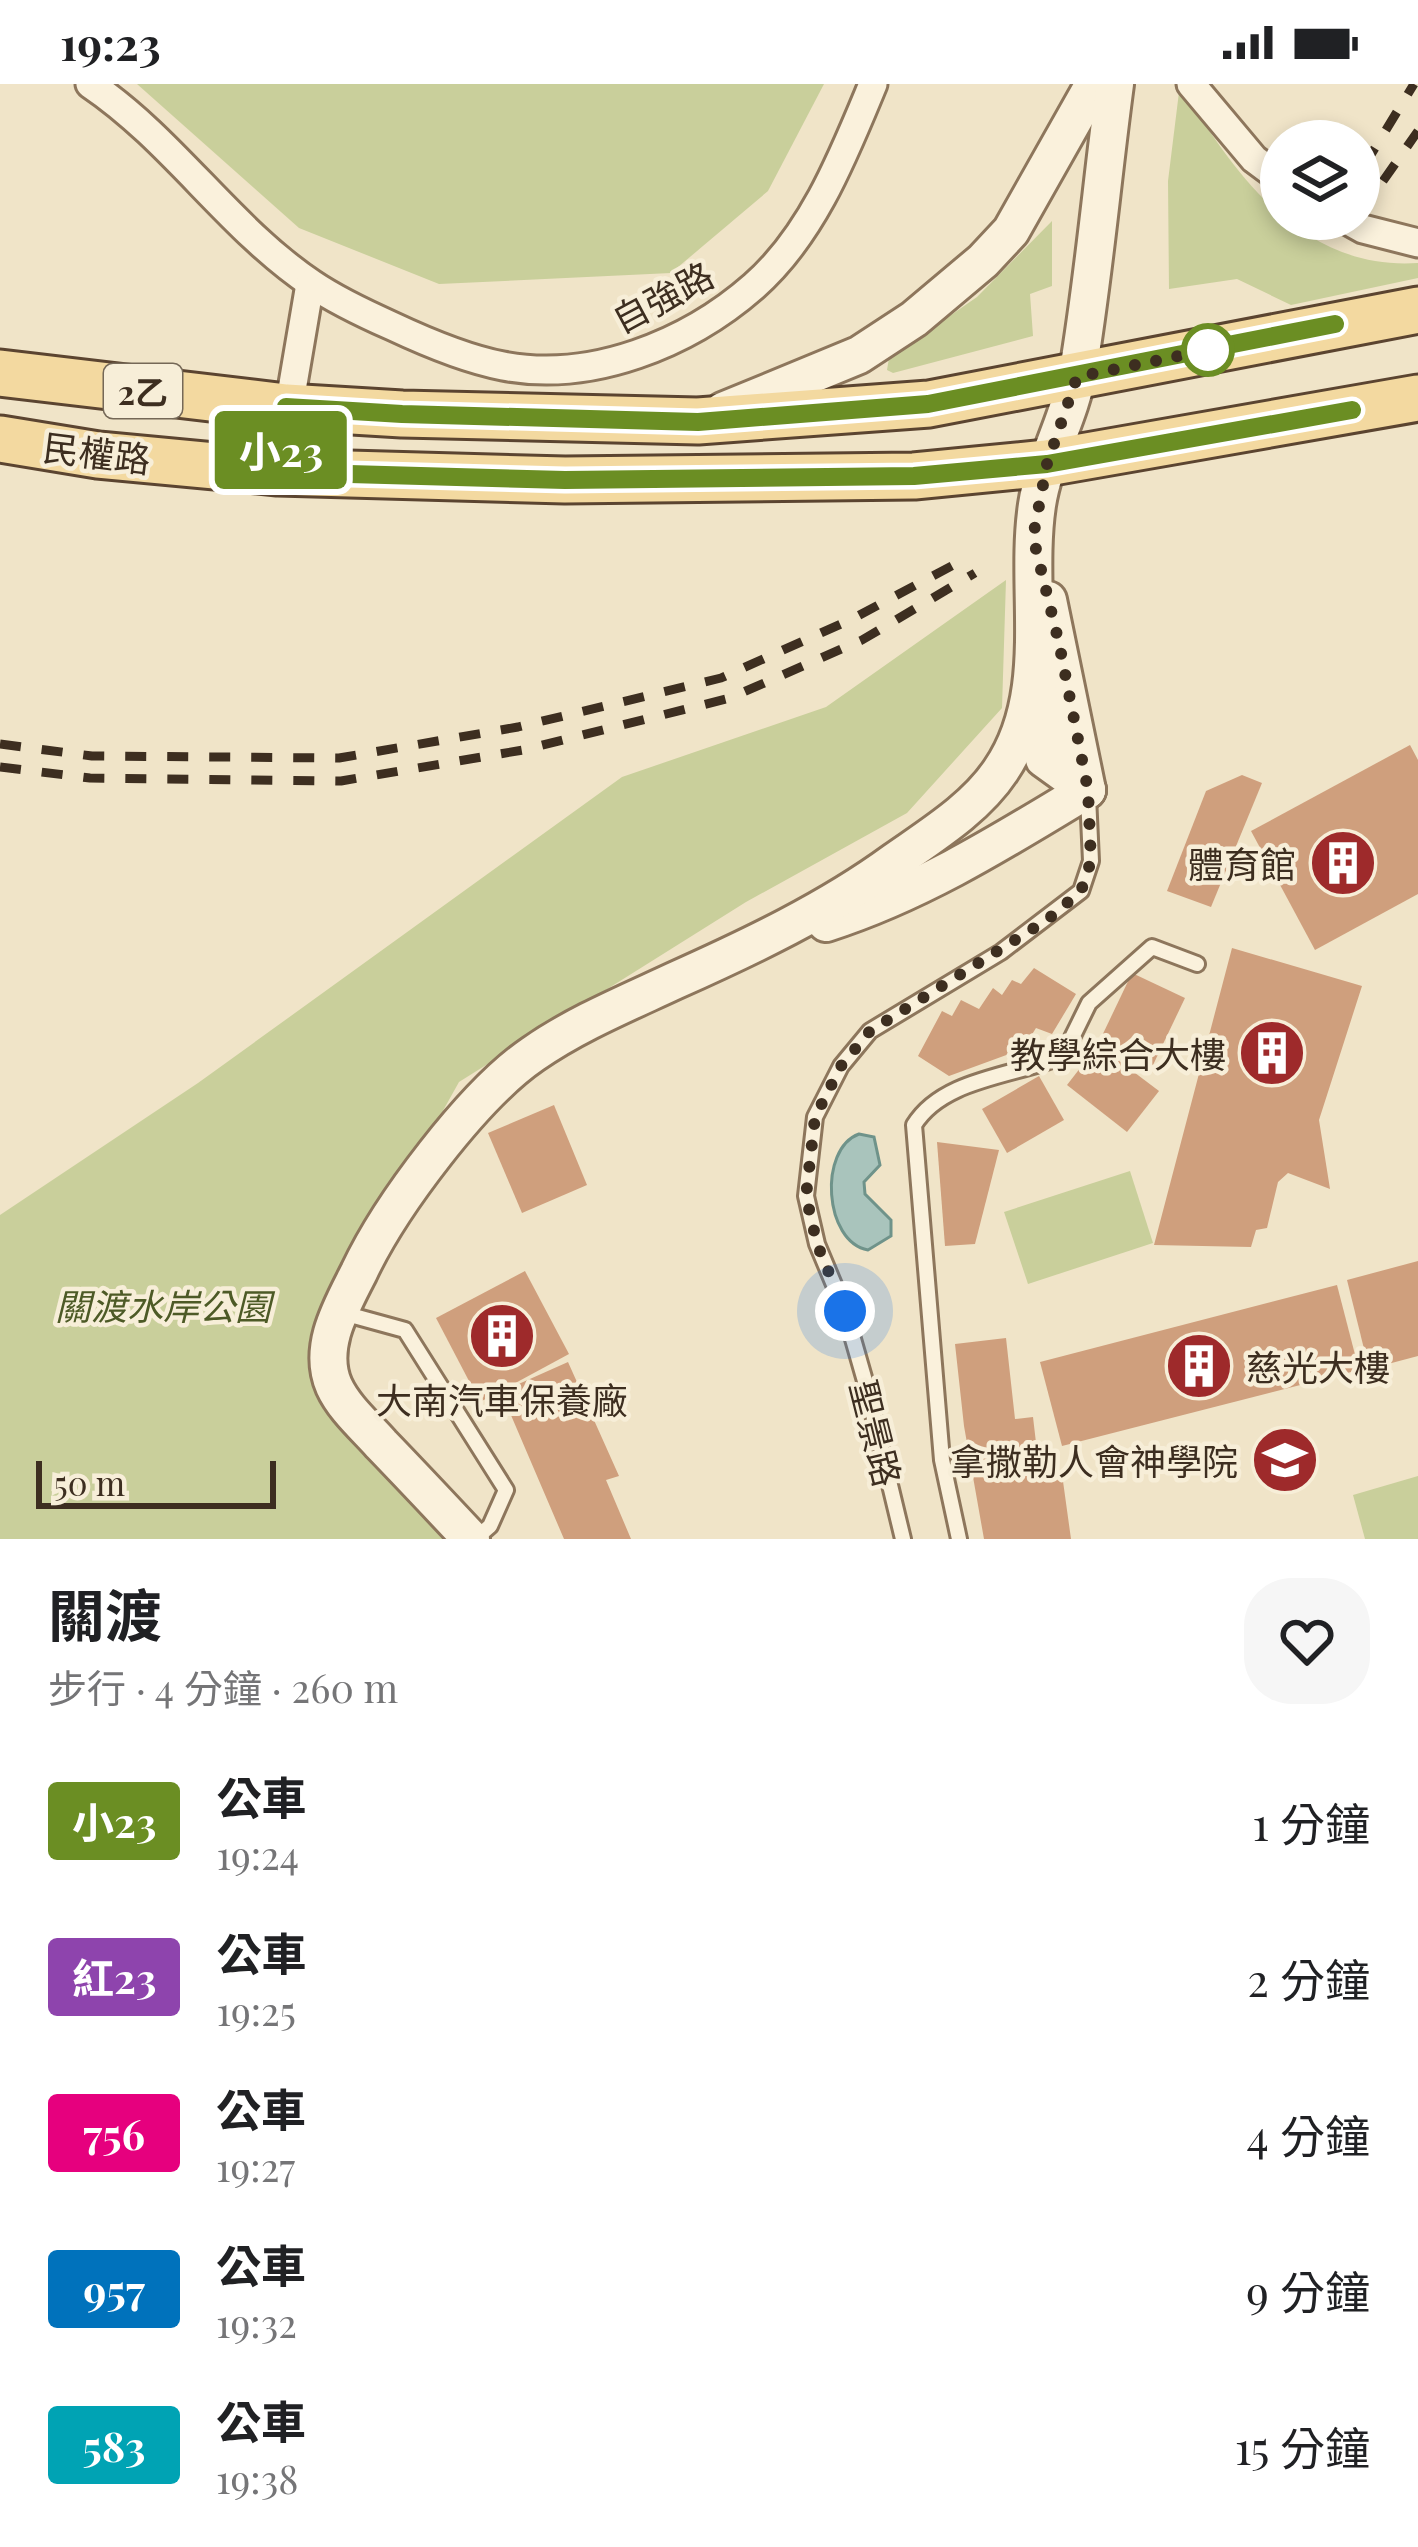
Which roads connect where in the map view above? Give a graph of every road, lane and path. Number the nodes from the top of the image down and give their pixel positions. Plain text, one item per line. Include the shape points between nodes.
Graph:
1 (90, 84) edge
2 (873, 84) edge
3 (1094, 84) edge
4 (1115, 84) edge
5 (1191, 84) edge
6 (1260, 163) edge
7 (1380, 234) edge
8 (1418, 243) edge
9 (310, 284) junction
10 (1418, 310) edge
11 (0, 373) edge
12 (1077, 377) junction
13 (1418, 398) edge
14 (286, 407) junction
15 (698, 422) junction
16 (0, 439) edge
17 (1047, 464) junction
18 (278, 472) junction
19 (1033, 537) junction
20 (1035, 657) junction
21 (1088, 790) junction
22 (743, 950) junction
23 (1196, 964) dead end
24 (340, 1312) junction
25 (473, 1539) edge
26 (903, 1539) edge
27 (958, 1539) edge

1 - 9 street, 自強路 via 130,112
2 - 9 street, 自強路 via 837,170 756,285 636,356 589,368 504,367 417,338
3 - 15 street via 1011,231 983,261 859,355
4 - 12 street
5 - 6 street
7 - 8 street
9 - 14 street
10 - 12 main road, 2乙
11 - 14 main road, 民權路 / 2乙
12 - 15 main road, 民權路 / 2乙 via 928,404
12 - 17 street
13 - 17 main road, 2乙
14 - 15 main road, 民權路 / 2乙
14 - 18 street
16 - 18 main road, 民權路 / 2乙
17 - 18 main road, 民權路 / 2乙 via 914,476 565,480
17 - 19 street
19 - 20 street
19 - 21 street, 聖景路
20 - 21 street via 1044,758
20 - 22 street via 1026,710 988,788 866,883
21 - 22 street via 872,908
21 - 26 lane, 聖景路 via 1091,861 1081,891 1001,952 870,1031 815,1117 806,1196 865,1381
22 - 24 street via 530,1055 457,1126 416,1181
23 - 27 lane via 1152,947 1089,1003 1063,1056 960,1089 926,1106 914,1125 941,1460
24 - 25 street via 329,1342 335,1389
24 - 25 lane via 405,1330 506,1490 490,1526

